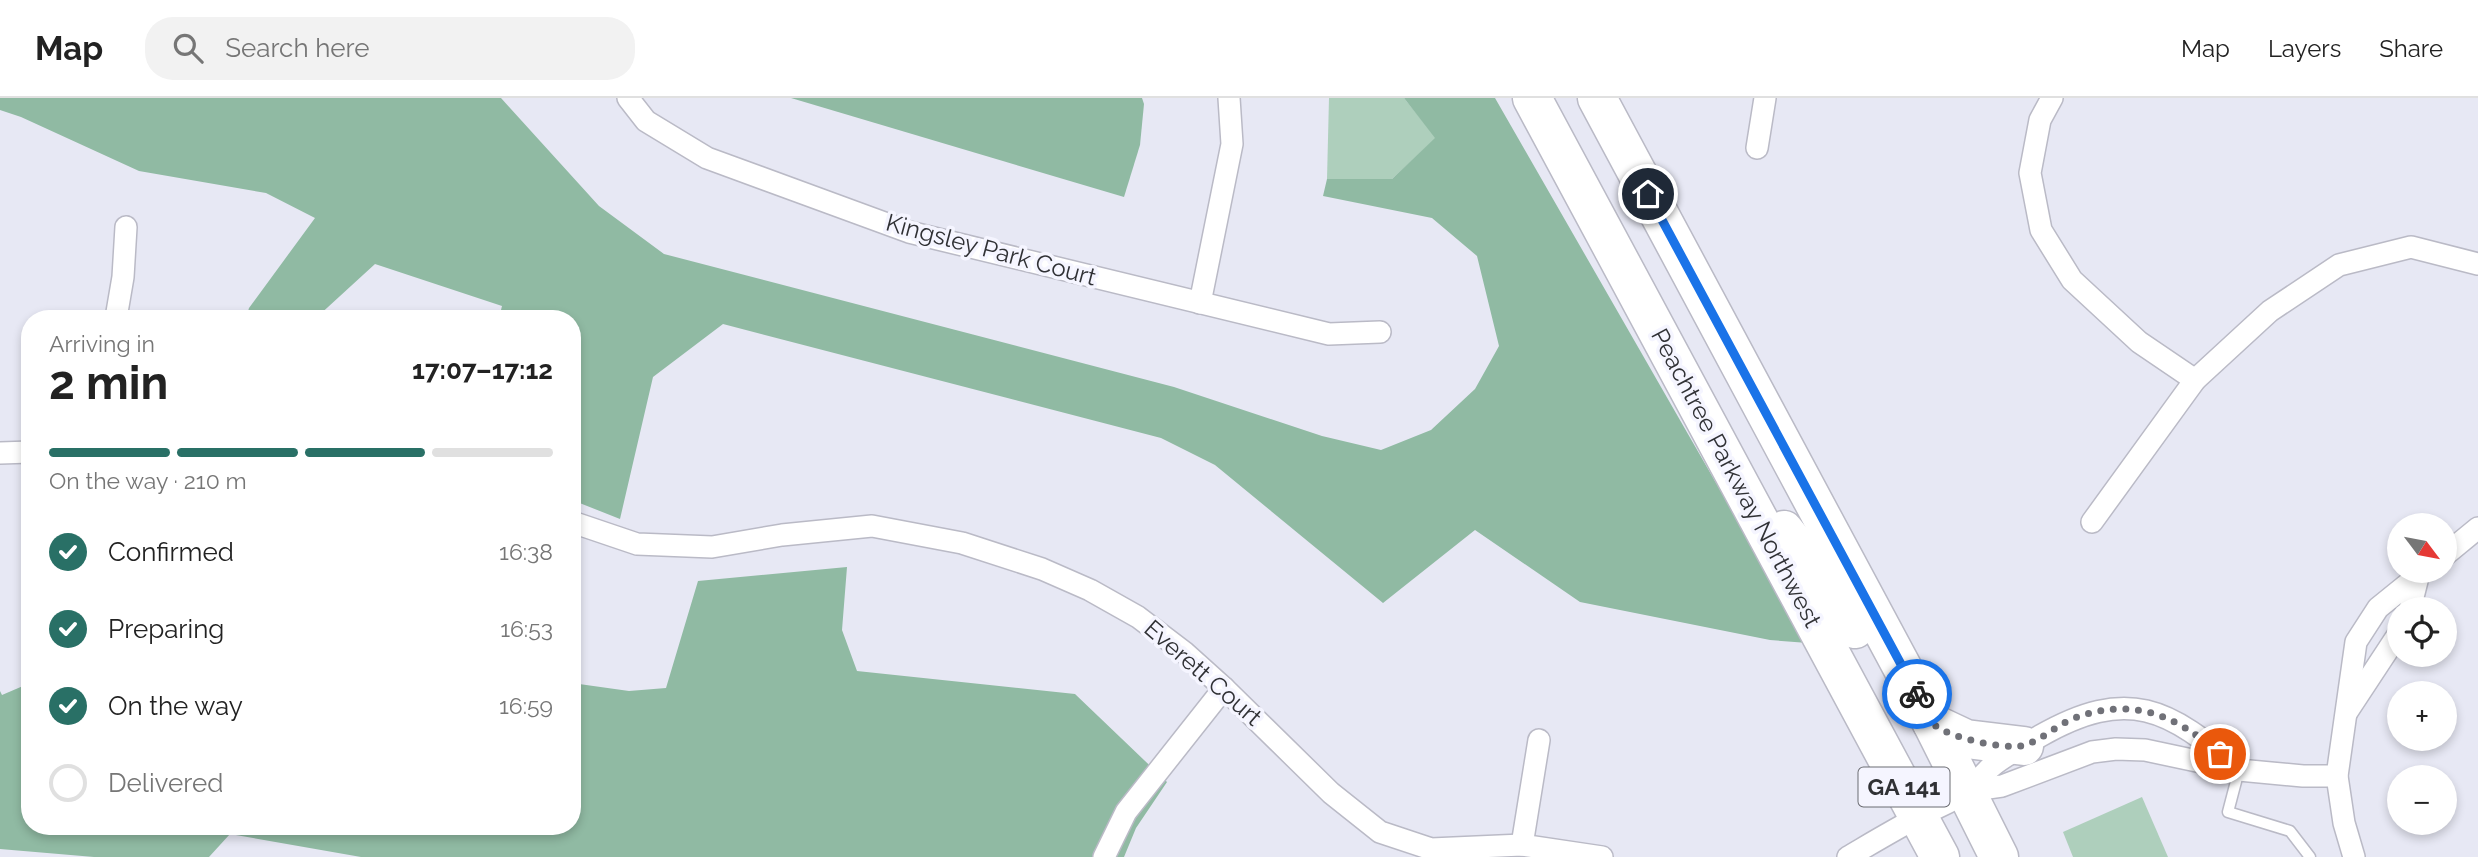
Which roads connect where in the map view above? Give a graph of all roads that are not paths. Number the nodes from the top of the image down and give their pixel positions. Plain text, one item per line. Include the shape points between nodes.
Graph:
1 (628, 98) edge
2 (1228, 98) edge
3 (1532, 98) edge
4 (1597, 98) edge
5 (1765, 98) edge
6 (2052, 98) edge
7 (1756, 148) dead end
8 (126, 227) dead end
9 (2478, 264) edge
10 (1199, 303) junction
11 (117, 310) edge
12 (1380, 331) dead end
13 (2195, 380) junction
14 (0, 453) edge
15 (21, 454) edge
16 (1744, 492) junction
17 (2092, 522) dead end
18 (581, 525) edge
19 (2478, 528) edge
20 (2457, 545) edge
21 (2410, 583) edge
22 (2387, 651) edge
23 (1224, 688) junction
24 (2344, 717) junction
25 (1932, 723) junction
26 (1539, 740) dead end
27 (2024, 746) junction
28 (2239, 770) junction
29 (2336, 776) junction
30 (1967, 791) junction
31 (1920, 816) junction
32 (1522, 845) junction
33 (1104, 857) edge
34 (1602, 857) edge
35 (1848, 857) edge
36 (1940, 857) edge
37 (1966, 857) edge
38 (1999, 857) edge
39 (2310, 857) edge
40 (2354, 857) edge

1 - 10 street, Kingsley Park Court via 646,121 707,158 897,228
2 - 10 street via 1232,144
3 - 16 highway, Peachtree Parkway Northwest / GA 141
4 - 25 highway, GA 141
5 - 7 street
6 - 13 street via 2040,120 2030,173 2041,230 2072,280 2139,342
8 - 11 street
9 - 13 street via 2411,247 2339,265 2270,311
10 - 12 street, Kingsley Park Court via 1329,334
13 - 17 street
14 - 15 street
16 - 30 highway via 1795,542 1834,594 1936,780
16 - 31 highway, Peachtree Parkway Northwest / GA 141
18 - 23 street, Everett Court via 637,544 712,547 872,526 962,542 1042,569 1138,617
19 - 20 street
21 - 24 street via 2378,608 2356,642
22 - 24 street
23 - 32 street, Everett Court via 1331,793 1380,832 1431,849
23 - 33 street via 1126,812
24 - 29 street
25 - 27 highway via 1966,739
25 - 30 highway, GA 141
26 - 32 street
27 - 28 street via 2071,720 2110,709 2132,709 2178,722
27 - 30 street
28 - 29 street
28 - 30 street via 2145,750 2116,749 2092,752 2002,786
28 - 39 lane via 2228,811 2290,831
29 - 40 street
30 - 31 street
30 - 38 highway, GA 141
31 - 35 street
31 - 36 highway, Peachtree Parkway Northwest / GA 141
31 - 37 highway via 1934,818 1948,828
32 - 34 street, Everett Court

